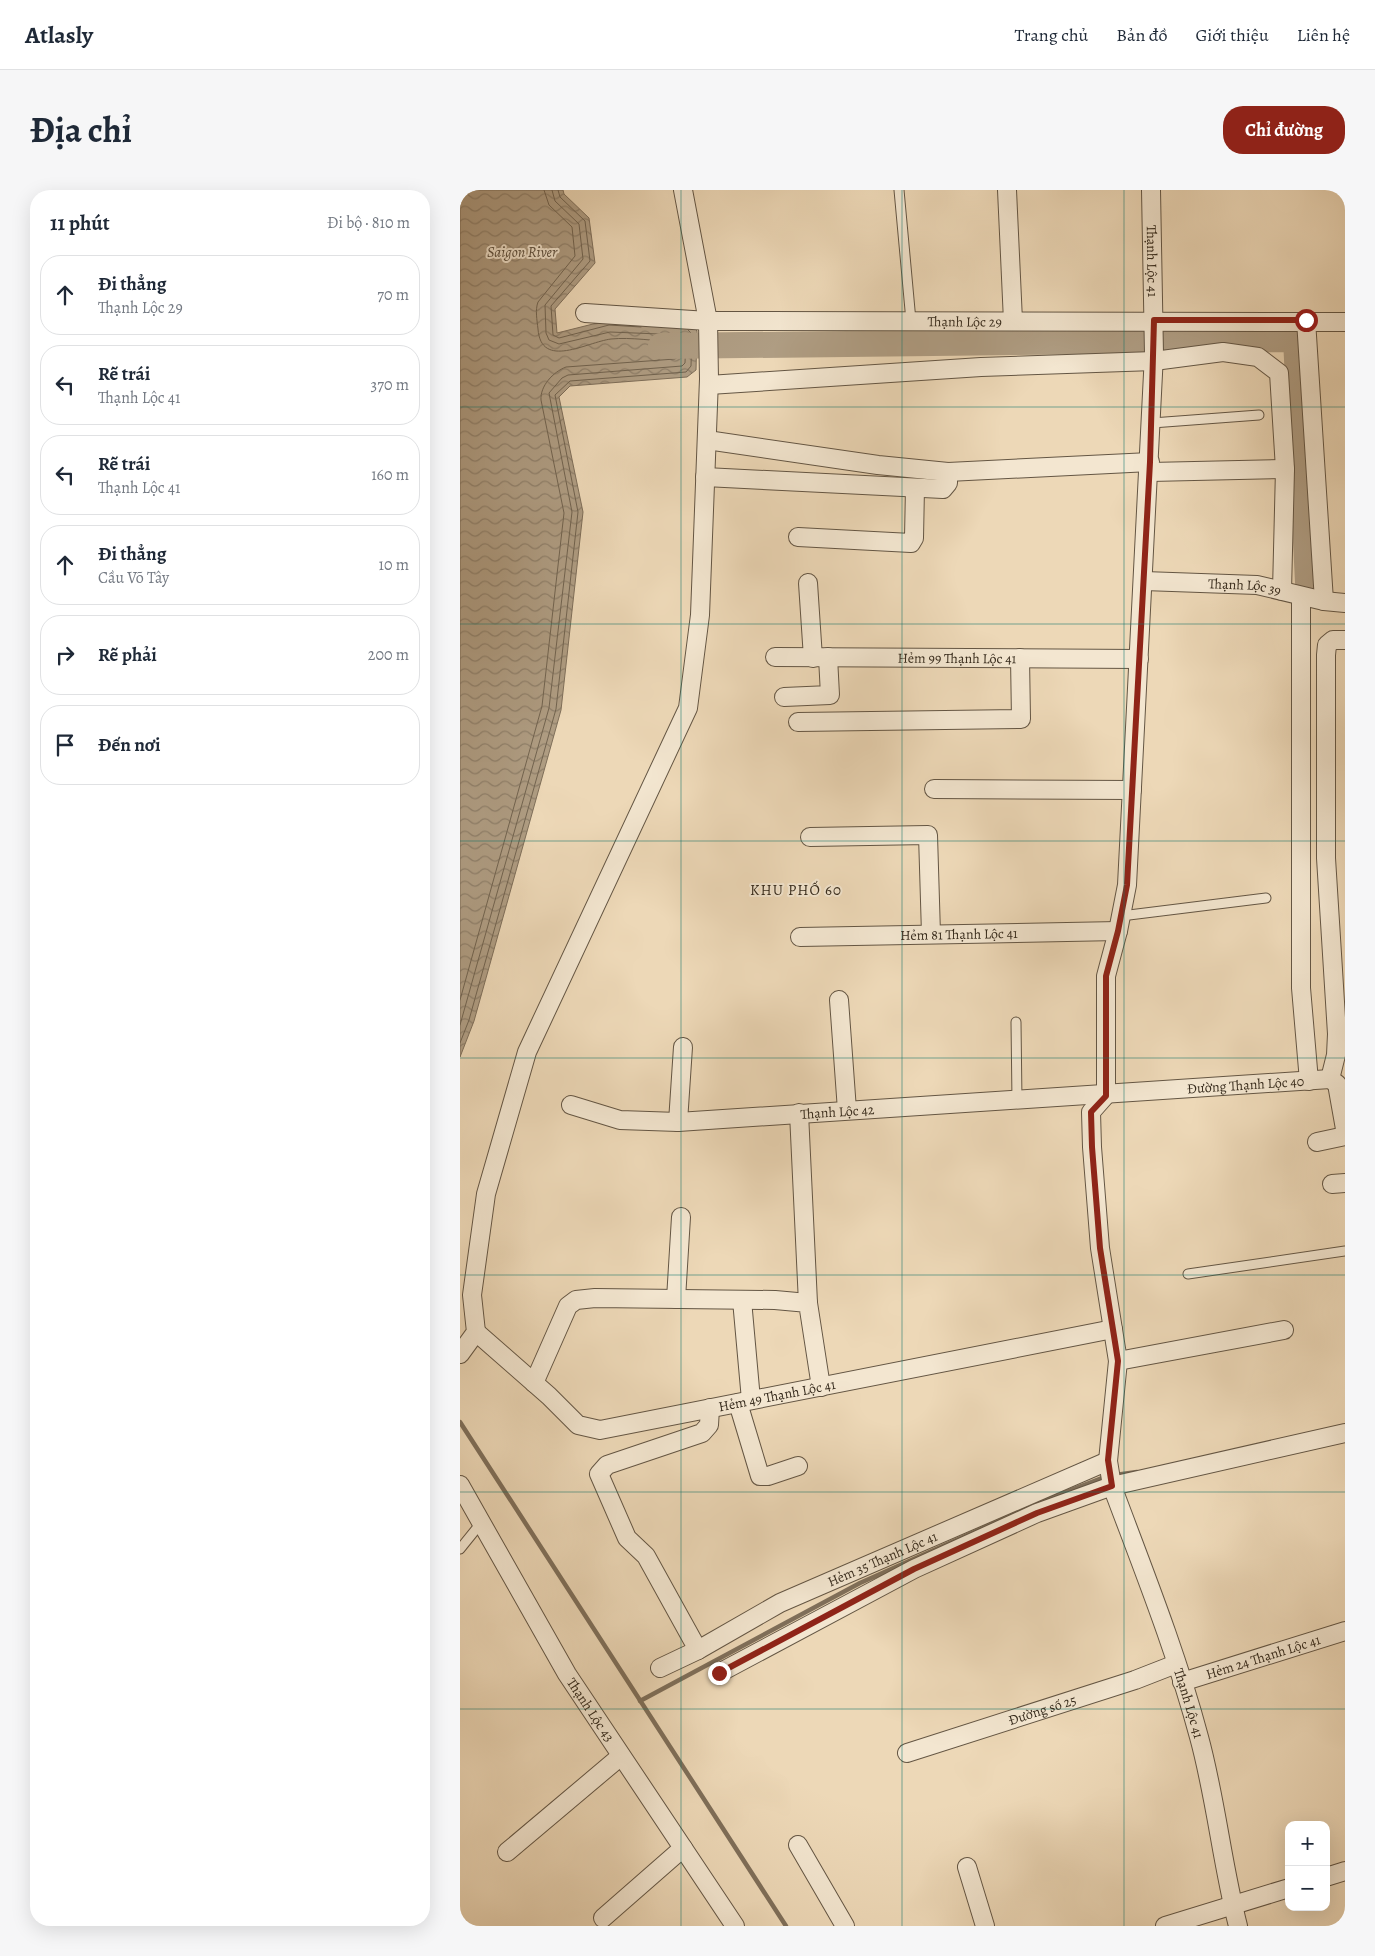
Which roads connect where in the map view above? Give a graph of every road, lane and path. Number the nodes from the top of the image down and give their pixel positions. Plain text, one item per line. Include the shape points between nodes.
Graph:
1 (683, 190) edge
2 (899, 190) edge
3 (1007, 190) edge
4 (1151, 190) edge
5 (584, 313) dead end
6 (1154, 320) junction
7 (1306, 320) junction
8 (708, 321) junction
9 (911, 321) junction
10 (1013, 321) junction
11 (1345, 322) edge
12 (1154, 357) junction
13 (709, 382) junction
14 (1259, 415) dead end
15 (1152, 423) junction
16 (707, 440) junction
17 (1150, 467) junction
18 (1285, 469) junction
19 (948, 472) junction
20 (705, 477) junction
21 (914, 488) junction
22 (798, 537) dead end
23 (1144, 580) junction
24 (808, 583) dead end
25 (1282, 591) junction
26 (1301, 596) junction
27 (1324, 601) junction
28 (1345, 603) edge
29 (1345, 640) edge
30 (775, 657) dead end
31 (821, 658) junction
32 (1020, 658) junction
33 (1140, 658) junction
34 (784, 697) dead end
35 (798, 722) dead end
36 (934, 789) dead end
37 (1132, 790) junction
38 (810, 836) dead end
39 (1266, 898) dead end
40 (1120, 924) junction
41 (931, 934) junction
42 (800, 937) dead end
43 (1339, 956) edge
44 (839, 1000) dead end
45 (1016, 1022) dead end
46 (683, 1047) dead end
47 (1341, 1054) edge
48 (1330, 1079) junction
49 (1309, 1081) junction
50 (1106, 1096) junction
51 (1017, 1101) junction
52 (571, 1105) dead end
53 (848, 1110) junction
54 (799, 1113) junction
55 (678, 1122) junction
56 (1345, 1128) edge
57 (1345, 1136) edge
58 (1317, 1142) dead end
59 (681, 1217) dead end
60 (1345, 1251) edge
61 (1188, 1274) dead end
62 (676, 1299) junction
63 (742, 1300) junction
64 (808, 1303) junction
65 (1113, 1329) junction
66 (1284, 1330) dead end
67 (476, 1332) junction
68 (460, 1354) edge
69 (1118, 1361) junction
70 (534, 1383) junction
71 (821, 1386) junction
72 (745, 1402) junction
73 (710, 1408) junction
74 (1345, 1433) edge
75 (1108, 1460) junction
76 (798, 1466) dead end
77 (460, 1486) edge
78 (1112, 1486) junction
79 (481, 1524) junction
80 (460, 1549) edge
81 (1345, 1631) edge
82 (698, 1650) junction
83 (1176, 1664) junction
84 (660, 1668) dead end
85 (719, 1673) dead end
86 (1182, 1682) junction
87 (907, 1753) dead end
88 (621, 1756) junction
89 (798, 1844) dead end
90 (683, 1848) junction
91 (507, 1852) dead end
92 (968, 1868) dead end
93 (1345, 1871) edge
94 (1330, 1876) edge
95 (1285, 1889) edge
96 (1233, 1905) junction
97 (603, 1918) dead end
98 (735, 1926) edge
99 (845, 1926) edge
100 (985, 1926) edge
101 (1164, 1926) edge
102 (1238, 1926) edge

1 - 8 street
2 - 9 lane
3 - 10 street
4 - 6 street, Thạnh Lộc 41
5 - 8 street, Thạnh Lộc 29
6 - 7 street, Thạnh Lộc 29
6 - 10 street, Thạnh Lộc 29
6 - 12 street, Thạnh Lộc 41
7 - 11 street, Thạnh Lộc 29
7 - 27 street
8 - 9 street, Thạnh Lộc 29
8 - 13 street
9 - 10 street, Thạnh Lộc 29
12 - 13 street
12 - 15 street, Thạnh Lộc 41
12 - 18 street via 1223,352 1258,357 1279,373
13 - 16 street
14 - 15 lane
15 - 17 street, Thạnh Lộc 41
16 - 19 street
16 - 20 street
17 - 18 street
17 - 19 street
17 - 23 street, Thạnh Lộc 41
18 - 25 street
19 - 21 street via 944,489
20 - 21 street
20 - 67 street via 700,615 688,708 527,1052 486,1194 472,1295
21 - 22 street via 914,538 911,543
23 - 25 street, Thạnh Lộc 39 via 1257,585
23 - 33 street, Thạnh Lộc 41
24 - 31 street
25 - 26 street, Thạnh Lộc 39
26 - 27 street, Thạnh Lộc 39
26 - 49 street via 1301,988
27 - 28 street, Thạnh Lộc 39
29 - 43 street via 1333,640 1327,644 1326,655 1326,858
30 - 31 street, Hẻm 99 Thạnh Lộc 41
31 - 32 street, Hẻm 99 Thạnh Lộc 41
31 - 34 street via 830,695
32 - 33 street, Hẻm 99 Thạnh Lộc 41
32 - 35 street via 1021,719
33 - 37 street, Thạnh Lộc 41
36 - 37 street
37 - 40 street, Thạnh Lộc 41 via 1127,885
38 - 41 street via 928,835
39 - 40 lane
40 - 41 street, Hẻm 81 Thạnh Lộc 41
40 - 50 street, Thạnh Lộc 41 via 1106,976
41 - 42 street, Hẻm 81 Thạnh Lộc 41
43 - 47 street
44 - 53 street
45 - 51 lane
46 - 55 street
47 - 48 street
48 - 49 street, Đường Thạnh Lộc 40
48 - 56 street via 1337,1084
49 - 50 street, Đường Thạnh Lộc 40
50 - 51 street, Thạnh Lộc 42
50 - 65 street via 1091,1112 1092,1147 1100,1248
51 - 53 street, Thạnh Lộc 42
52 - 55 street, Thạnh Lộc 42 via 620,1120
53 - 54 street, Thạnh Lộc 42
54 - 55 street, Thạnh Lộc 42
54 - 64 street
57 - 58 street
59 - 62 street
60 - 61 lane
62 - 63 street
62 - 70 street via 594,1298 571,1302
63 - 64 street
63 - 72 street
64 - 71 street
65 - 69 street
65 - 71 street, Hẻm 49 Thạnh Lộc 41
66 - 69 street
67 - 68 street
67 - 70 street, Hẻm 49 Thạnh Lộc 41
69 - 75 street
70 - 73 street, Hẻm 49 Thạnh Lộc 41 via 578,1425 600,1430
71 - 72 street, Hẻm 49 Thạnh Lộc 41
72 - 73 street, Hẻm 49 Thạnh Lộc 41
72 - 76 street via 760,1476
73 - 82 street via 709,1425 702,1433 607,1465 599,1474 627,1538 646,1556
74 - 78 street
75 - 78 street, Thạnh Lộc 41
75 - 82 street, Hẻm 35 Thạnh Lộc 41 via 780,1604
77 - 79 street, Thạnh Lộc 43
78 - 83 street, Thạnh Lộc 41
78 - 85 street via 1037,1513 914,1569
79 - 80 lane
79 - 88 street, Thạnh Lộc 43 via 566,1674
81 - 86 street, Hẻm 24 Thạnh Lộc 41
82 - 84 street, Hẻm 35 Thạnh Lộc 41
83 - 86 street, Thạnh Lộc 41
83 - 87 street, Đường số 25
86 - 96 street, Thạnh Lộc 41 via 1212,1792
88 - 90 street, Thạnh Lộc 43
88 - 91 street
89 - 99 street
90 - 97 street
90 - 98 street, Thạnh Lộc 43
92 - 100 street
93 - 94 street
95 - 96 street
96 - 101 street
96 - 102 street, Thạnh Lộc 41

